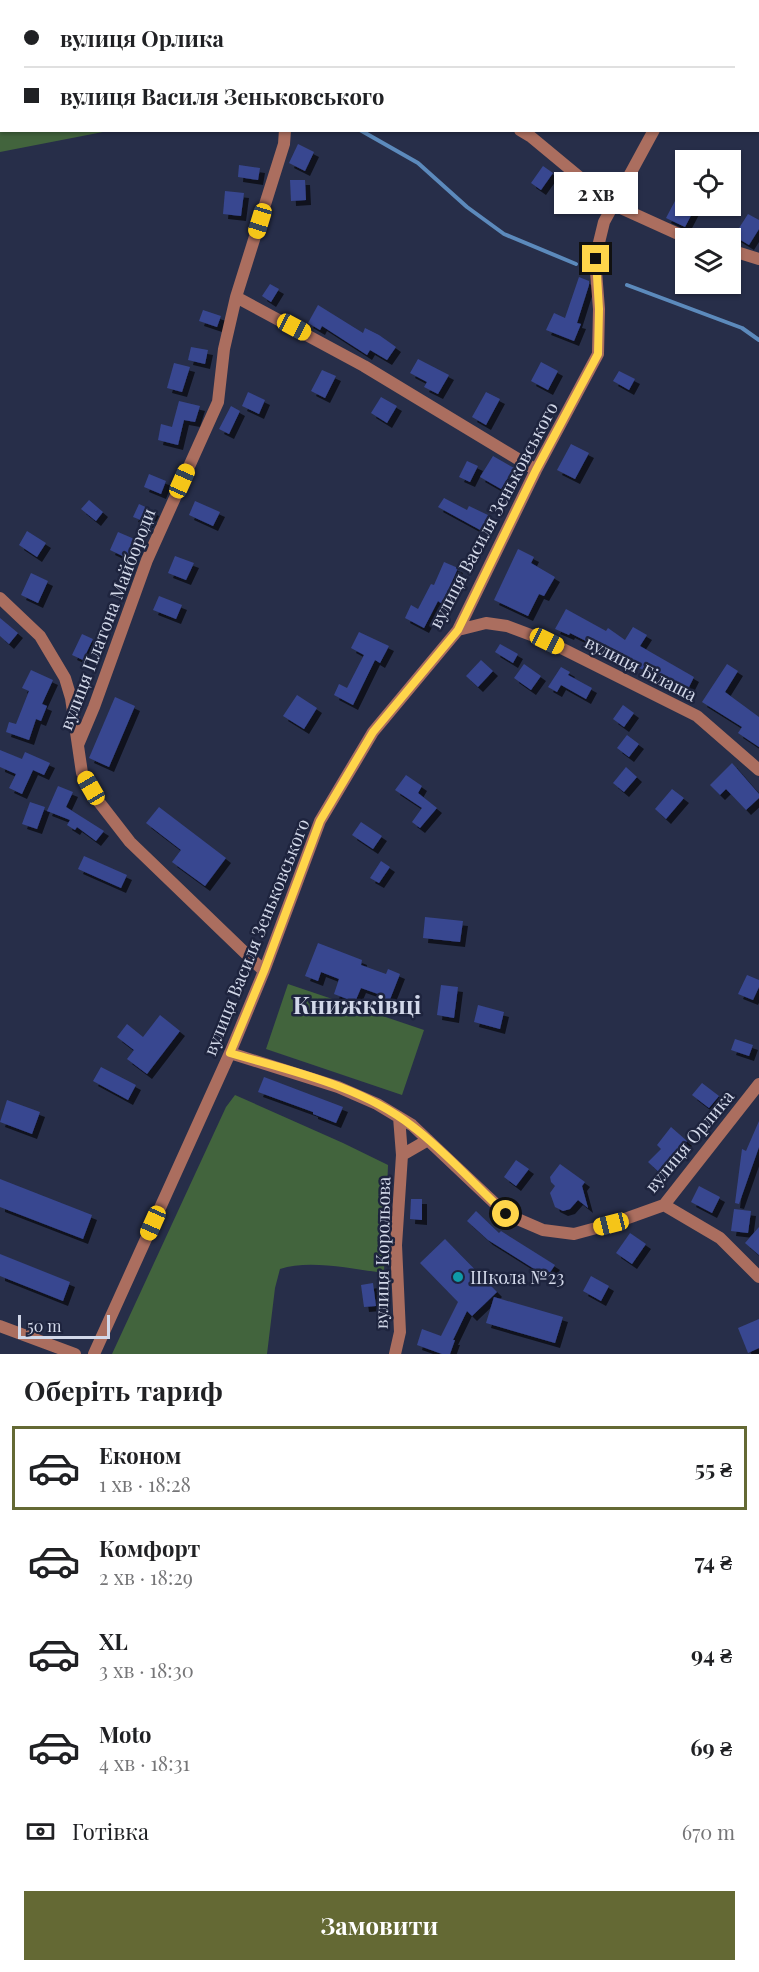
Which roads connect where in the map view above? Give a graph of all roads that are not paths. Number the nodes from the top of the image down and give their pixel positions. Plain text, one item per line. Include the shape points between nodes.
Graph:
1 (285, 132) edge
2 (523, 132) edge
3 (653, 132) edge
4 (612, 204) junction
5 (675, 233) edge
6 (741, 253) edge
7 (759, 259) edge
8 (236, 297) junction
9 (536, 470) junction
10 (0, 598) edge
11 (458, 630) junction
12 (78, 745) junction
13 (759, 770) edge
14 (264, 971) junction
15 (230, 1053) junction
16 (759, 1084) edge
17 (399, 1117) junction
18 (428, 1140) junction
19 (402, 1155) junction
20 (664, 1205) junction
21 (759, 1278) edge
22 (0, 1326) edge
23 (75, 1354) edge
24 (94, 1354) edge
25 (395, 1354) edge

1 - 8 street, вулиця Платона Майбороди
2 - 4 street
3 - 4 street, вулиця Василя Зеньковського
4 - 5 street
4 - 9 street, вулиця Василя Зеньковського via 596,259 598,354
6 - 7 street
8 - 9 street via 354,360
8 - 12 street, вулиця Платона Майбороди via 224,349 218,402 147,560
9 - 11 street, вулиця Василя Зеньковського
10 - 12 street via 40,636 65,678
11 - 13 street, вулиця Білаша via 486,623 507,626 547,641 697,716
11 - 14 street, вулиця Василя Зеньковського via 373,732 320,821
12 - 14 street via 82,773 130,842
14 - 15 street, вулиця Василя Зеньковського
15 - 17 street, вулиця Орлика via 338,1087
15 - 24 street, вулиця Василя Зеньковського
16 - 20 street, вулиця Орлика
17 - 18 street, вулиця Орлика
17 - 19 street, вулиця Корольова
18 - 19 street
18 - 20 street, вулиця Орлика via 506,1214 543,1230 574,1234
19 - 25 street, вулиця Корольова via 396,1245 400,1332
20 - 21 street via 720,1238
22 - 23 street

